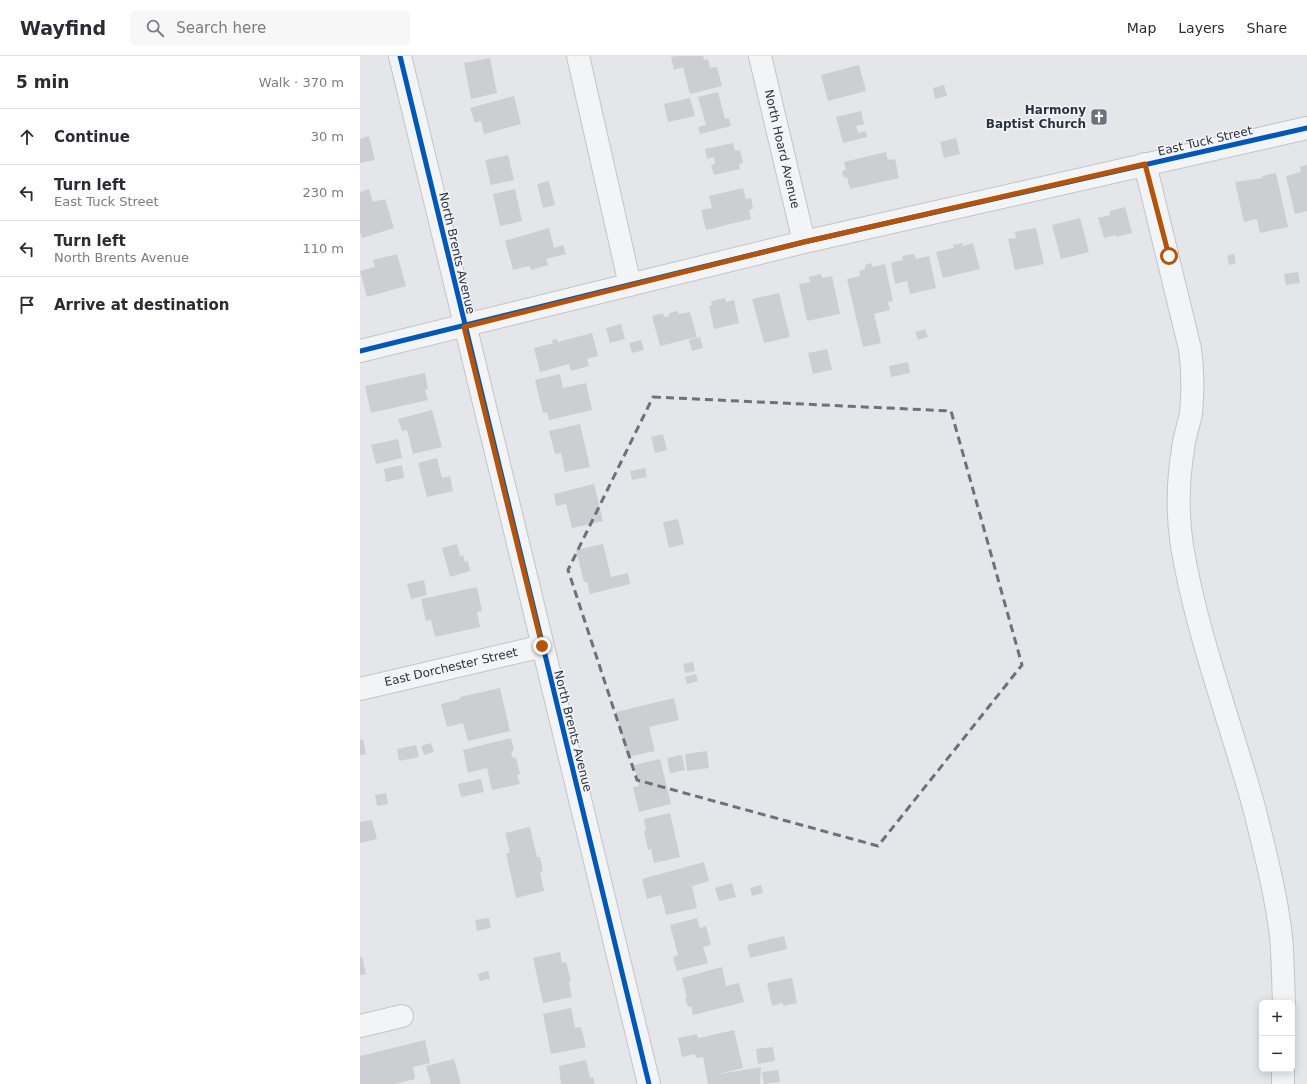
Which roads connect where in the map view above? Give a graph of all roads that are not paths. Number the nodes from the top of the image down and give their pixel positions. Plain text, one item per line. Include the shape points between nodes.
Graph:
1 (400, 56) edge
2 (578, 56) edge
3 (760, 56) edge
4 (1307, 128) edge
5 (1145, 164) junction
6 (804, 242) junction
7 (630, 285) junction
8 (464, 327) junction
9 (360, 351) edge
10 (542, 646) junction
11 (361, 684) edge
12 (1284, 1000) edge
13 (402, 1016) dead end
14 (360, 1026) edge
15 (1284, 1072) edge
16 (649, 1084) edge
17 (1283, 1084) edge

1 - 8 street, North Brents Avenue
2 - 7 street
3 - 6 street, North Hoard Avenue
4 - 5 street, East Tuck Street
5 - 6 street, East Tuck Street
5 - 12 street via 1169,256 1192,362 1190,414 1179,488 1182,544 1188,580 1254,811 1275,901 1281,937
6 - 7 street, East Tuck Street
7 - 8 street, East Tuck Street
8 - 9 street, East Tuck Street
8 - 10 street, North Brents Avenue
10 - 11 street, East Dorchester Street
10 - 16 street, North Brents Avenue
13 - 14 street
15 - 17 street

